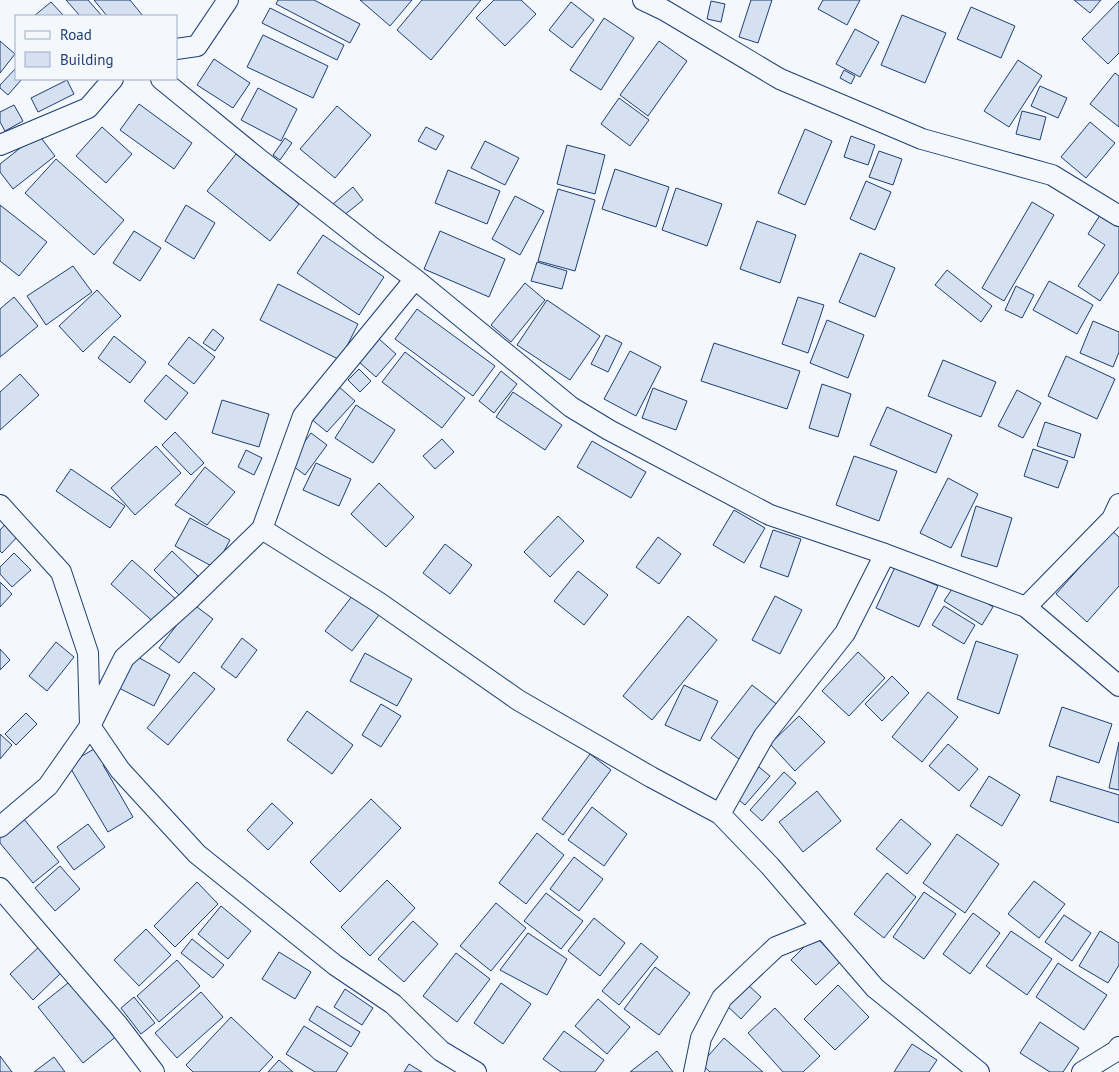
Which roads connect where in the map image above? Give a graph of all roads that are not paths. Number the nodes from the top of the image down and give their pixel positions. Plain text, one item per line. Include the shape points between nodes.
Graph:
1 (228, 0) edge
2 (643, 0) edge
3 (178, 49) edge
4 (112, 80) edge
5 (162, 80) edge
6 (0, 145) edge
7 (1119, 216) edge
8 (415, 279) junction
9 (1119, 504) edge
10 (0, 505) edge
11 (262, 529) junction
12 (885, 554) junction
13 (1026, 607) junction
14 (1119, 686) edge
15 (90, 726) junction
16 (720, 814) junction
17 (0, 827) edge
18 (0, 888) edge
19 (823, 928) junction
20 (1119, 1047) edge
21 (154, 1072) edge
22 (476, 1072) edge
23 (694, 1072) edge
24 (979, 1072) edge
25 (1082, 1072) edge

1 - 3 street via 197,46
2 - 7 street via 780,79 922,139 1052,175
4 - 6 street via 88,108
5 - 8 street
8 - 11 street via 303,416
8 - 12 street via 572,407 610,430 770,515
9 - 13 street via 1112,519
10 - 15 street via 61,572 88,654
11 - 15 street via 124,658
11 - 16 street via 378,602 518,700
12 - 13 street
12 - 16 street via 845,633 764,736
13 - 14 street
15 - 17 street via 48,786
15 - 22 street via 120,770 197,854 335,965 393,1004 441,1051
16 - 19 street
18 - 21 street via 118,1025
19 - 23 street via 776,947 722,998 701,1038
19 - 24 street via 875,988
20 - 25 street

